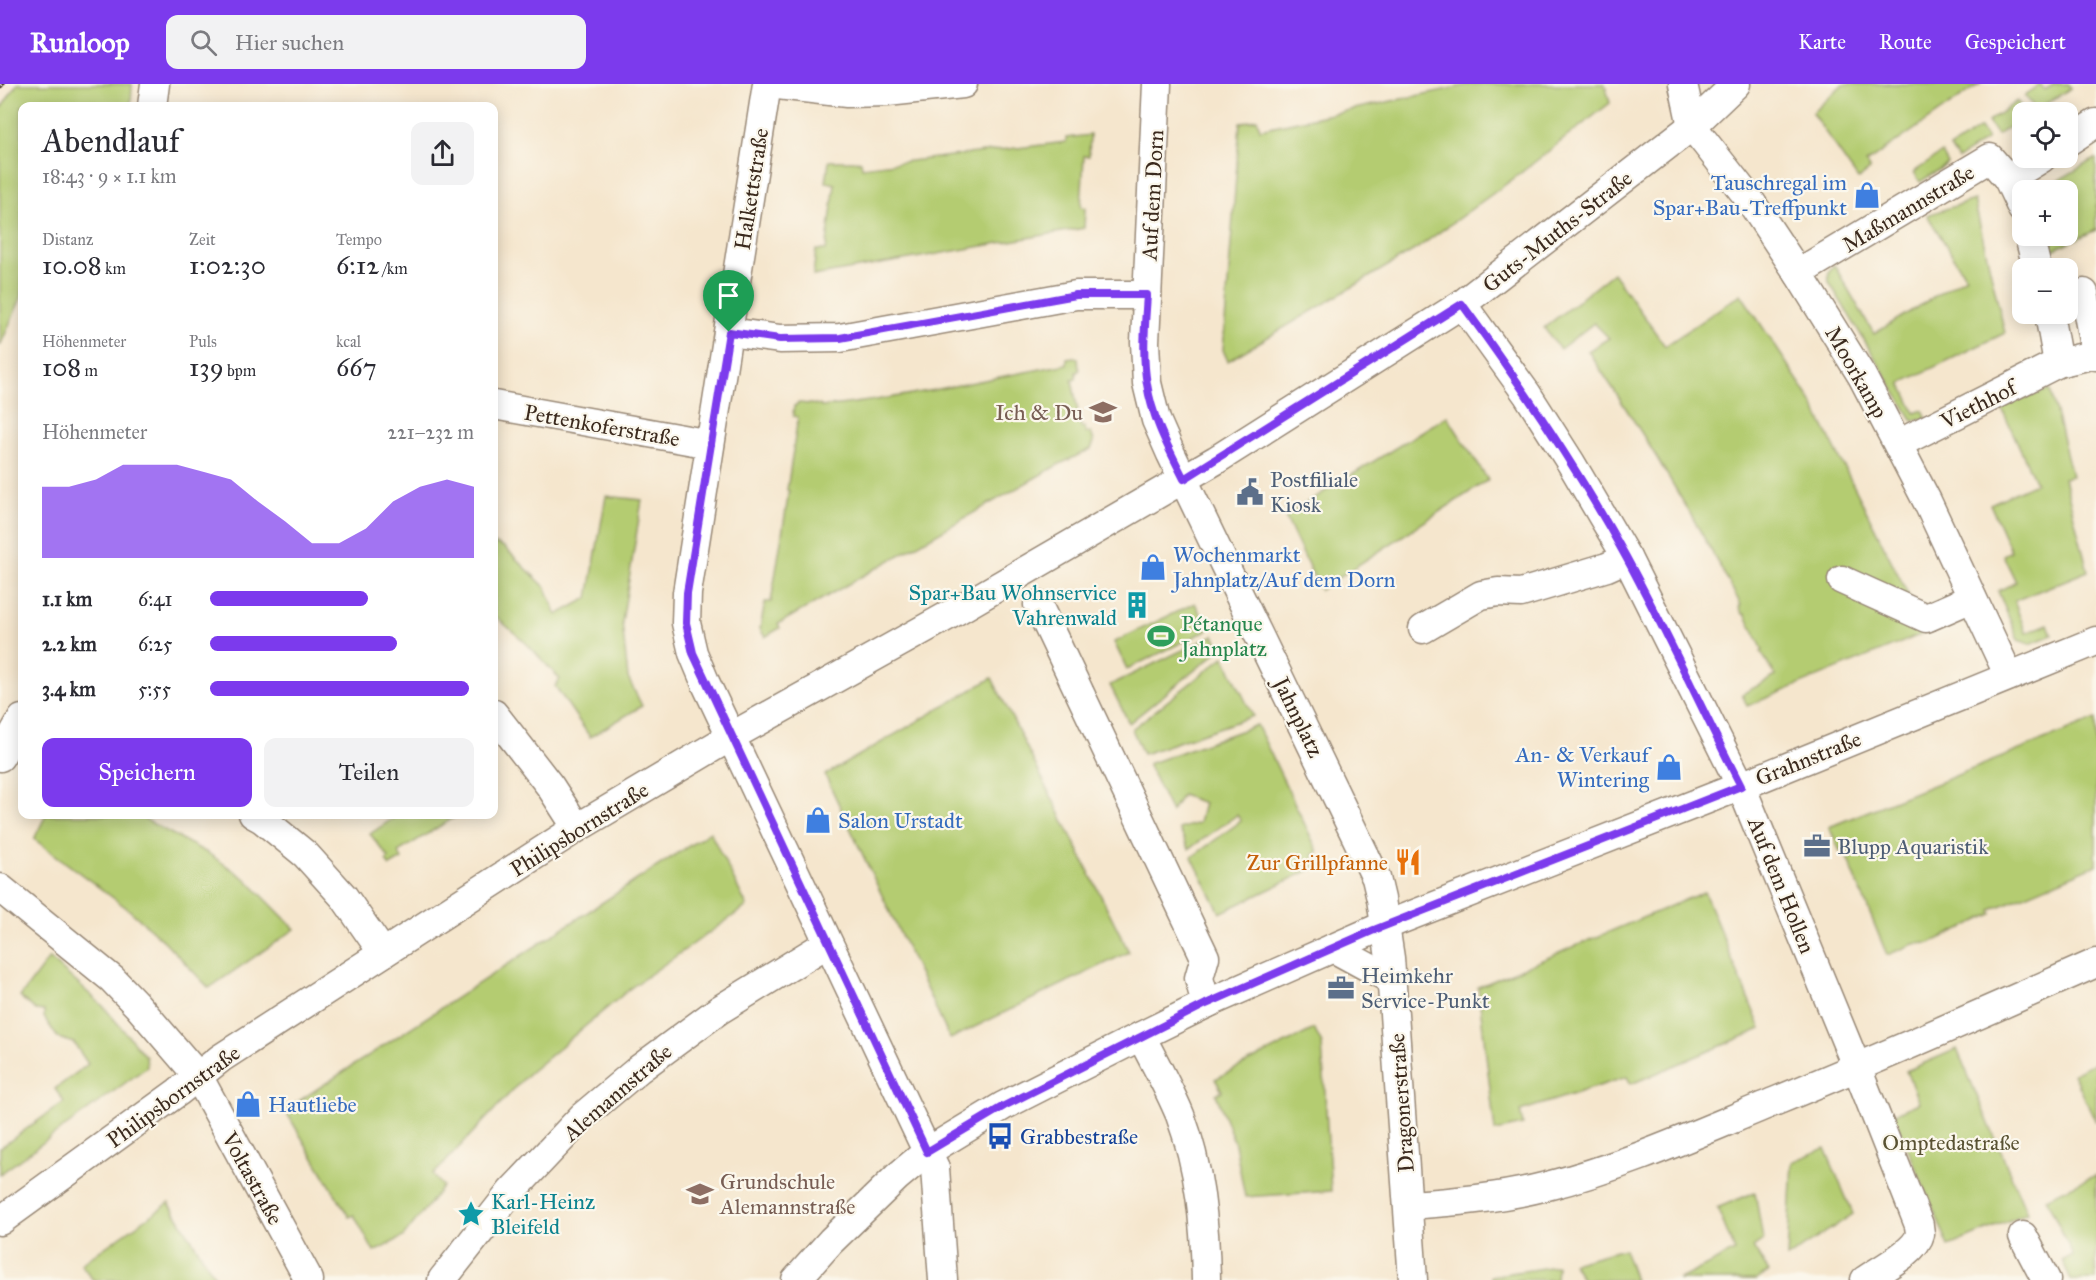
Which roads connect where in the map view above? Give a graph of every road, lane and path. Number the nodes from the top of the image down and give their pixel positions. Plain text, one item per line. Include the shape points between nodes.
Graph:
1 (155, 84) edge
2 (768, 84) edge
3 (963, 84) edge
4 (1157, 84) edge
5 (1683, 84) edge
6 (1736, 84) edge
7 (153, 102) edge
8 (2096, 123) edge
9 (1692, 126) junction
10 (2078, 135) edge
11 (2026, 168) edge
12 (2008, 179) junction
13 (2012, 187) edge
14 (1798, 273) junction
15 (2082, 294) edge
16 (1147, 295) junction
17 (1462, 304) junction
18 (2051, 324) edge
19 (729, 332) junction
20 (2096, 355) edge
21 (2058, 363) junction
22 (498, 406) edge
23 (710, 444) junction
24 (1898, 444) junction
25 (1184, 479) junction
26 (1627, 558) junction
27 (1842, 580) dead end
28 (1972, 598) junction
29 (1038, 605) dead end
30 (1423, 629) dead end
31 (2096, 642) edge
32 (2009, 676) junction
33 (498, 719) edge
34 (18, 726) edge
35 (732, 736) junction
36 (0, 758) edge
37 (1741, 786) junction
38 (262, 819) edge
39 (577, 828) junction
40 (0, 888) edge
41 (1385, 925) junction
42 (828, 943) junction
43 (1333, 948) junction
44 (383, 953) junction
45 (2096, 963) edge
46 (1392, 980) junction
47 (1206, 1004) junction
48 (1141, 1036) junction
49 (1857, 1068) junction
50 (198, 1076) junction
51 (927, 1152) junction
52 (1408, 1205) junction
53 (0, 1221) edge
54 (2023, 1236) dead end
55 (309, 1280) edge
56 (442, 1280) edge
57 (796, 1280) edge
58 (943, 1280) edge
59 (1206, 1280) edge
60 (1413, 1280) edge
61 (1865, 1280) edge
62 (2046, 1280) edge

1 - 7 street
2 - 3 street via 847,93
2 - 19 street, Halkettstraße
4 - 16 street, Auf dem Dorn
5 - 9 street, Moorkamp
6 - 9 street, Guts-Muths-Straße
8 - 10 street
9 - 14 street, Moorkamp via 1747,196
9 - 17 street, Guts-Muths-Straße
11 - 12 street, Maßmannstraße
12 - 13 street
12 - 14 street, Maßmannstraße via 1990,158 1900,222
14 - 24 street, Moorkamp via 1862,376
15 - 20 street, Viethhof
16 - 19 street via 1076,295 840,338 780,339
16 - 25 street, Auf dem Dorn via 1147,383 1156,420
17 - 25 street, Guts-Muths-Straße
17 - 26 street, Auf dem Hollen via 1527,394
18 - 21 street
19 - 23 street, Halkettstraße
20 - 21 street, Viethhof
21 - 24 street, Viethhof
22 - 23 street, Pettenkoferstraße
23 - 35 street, Halkettstraße via 686,623 693,653
24 - 28 street, Moorkamp
25 - 35 street, Philipsbornstraße
25 - 41 street, Jahnplatz via 1376,878
26 - 30 street via 1521,593 1481,596
26 - 37 street, Auf dem Hollen
27 - 28 street via 1926,618
28 - 32 street, Moorkamp
29 - 47 street via 1205,957 1199,978
31 - 32 street, Grahnstraße
32 - 37 street, Grahnstraße
33 - 39 street
34 - 36 street
35 - 39 street, Philipsbornstraße
35 - 42 street, Halkettstraße
37 - 41 street, Grahnstraße
37 - 49 street, Auf dem Hollen
38 - 44 street via 306,855 344,897
39 - 44 street, Philipsbornstraße
40 - 50 street, Voltastraße via 112,979
41 - 43 street
41 - 46 street, Dragonerstraße
42 - 51 street, Halkettstraße
42 - 56 street, Alemannstraße via 719,1010 583,1116 511,1192
43 - 46 street
43 - 47 street
44 - 50 street, Philipsbornstraße
45 - 49 street
46 - 52 street, Dragonerstraße
47 - 48 street
48 - 51 street via 1004,1106
48 - 59 street via 1180,1115 1194,1163 1203,1209
49 - 52 street via 1607,1169 1546,1187 1468,1201
49 - 61 street, Auf dem Hollen via 1916,1215 1920,1235 1906,1252
50 - 53 street, Philipsbornstraße
50 - 55 street, Voltastraße
51 - 57 street via 831,1241
51 - 58 street, Halkettstraße via 935,1168
52 - 60 street, Dragonerstraße
54 - 62 street

